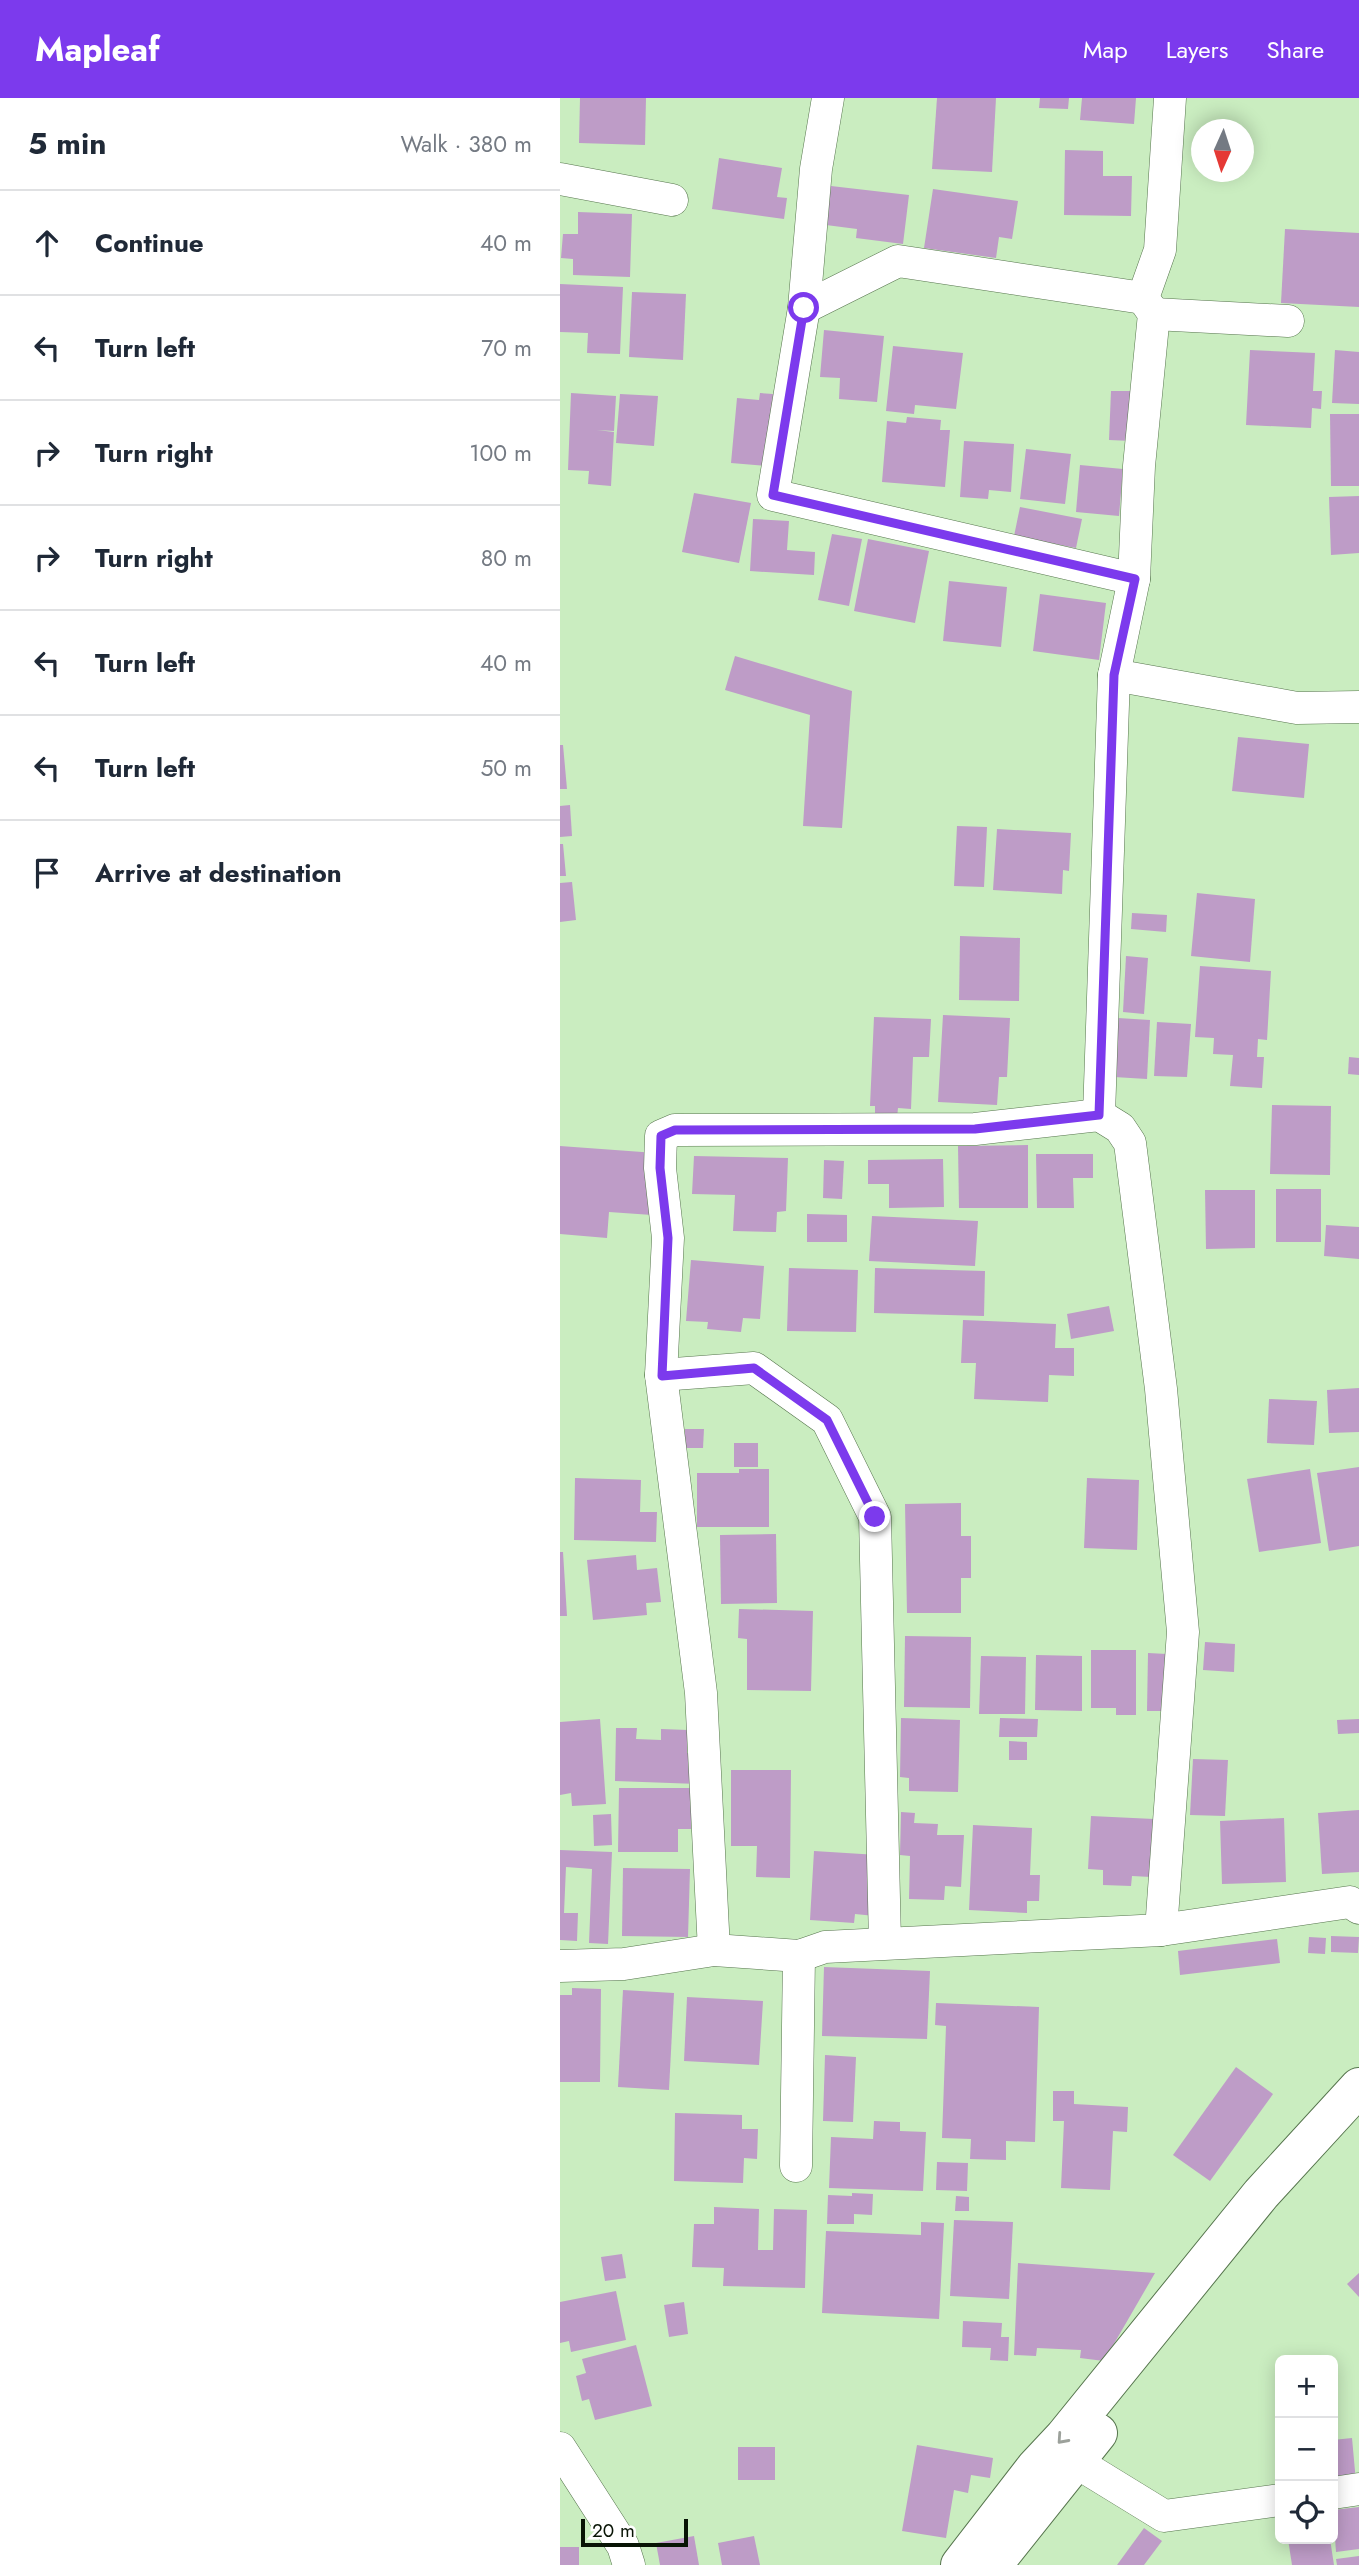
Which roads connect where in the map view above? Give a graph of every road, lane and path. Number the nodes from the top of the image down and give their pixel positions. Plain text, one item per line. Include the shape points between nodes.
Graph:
1 (828, 98) edge
2 (1170, 98) edge
3 (560, 179) edge
4 (672, 200) dead end
5 (1149, 306) junction
6 (804, 308) junction
7 (1289, 321) dead end
8 (1135, 579) junction
9 (1114, 675) junction
10 (1359, 707) edge
11 (1099, 1115) junction
12 (662, 1376) junction
13 (1359, 1908) edge
14 (1161, 1930) junction
15 (885, 1942) junction
16 (714, 1950) junction
17 (799, 1956) junction
18 (560, 1966) edge
19 (1359, 2087) edge
20 (1359, 2120) edge
21 (796, 2166) dead end
22 (560, 2448) edge
23 (1076, 2462) junction
24 (1359, 2489) edge
25 (1338, 2492) edge
26 (1275, 2501) edge
27 (629, 2565) edge
28 (960, 2565) edge
29 (992, 2565) edge

1 - 6 street via 816,169
2 - 5 street via 1160,250
3 - 4 street
5 - 6 street via 898,261
5 - 7 street
5 - 8 street
6 - 8 street via 773,495
8 - 9 street
9 - 10 street via 1297,708
9 - 11 street
11 - 12 street via 975,1129 675,1130 661,1136 668,1238
11 - 14 street via 1120,1128 1130,1143 1161,1389 1183,1633
12 - 15 street via 754,1368 827,1420 875,1517
12 - 16 street via 701,1693
13 - 14 street via 1350,1902
14 - 15 street
15 - 17 street via 825,1947
16 - 17 street
16 - 18 street via 624,1964
17 - 21 street
19 -> 28 main road via 1261,2194
20 - 23 main road via 1206,2294
22 - 27 street via 623,2546
23 - 26 street via 1164,2516
23 - 29 main road
24 - 25 street

